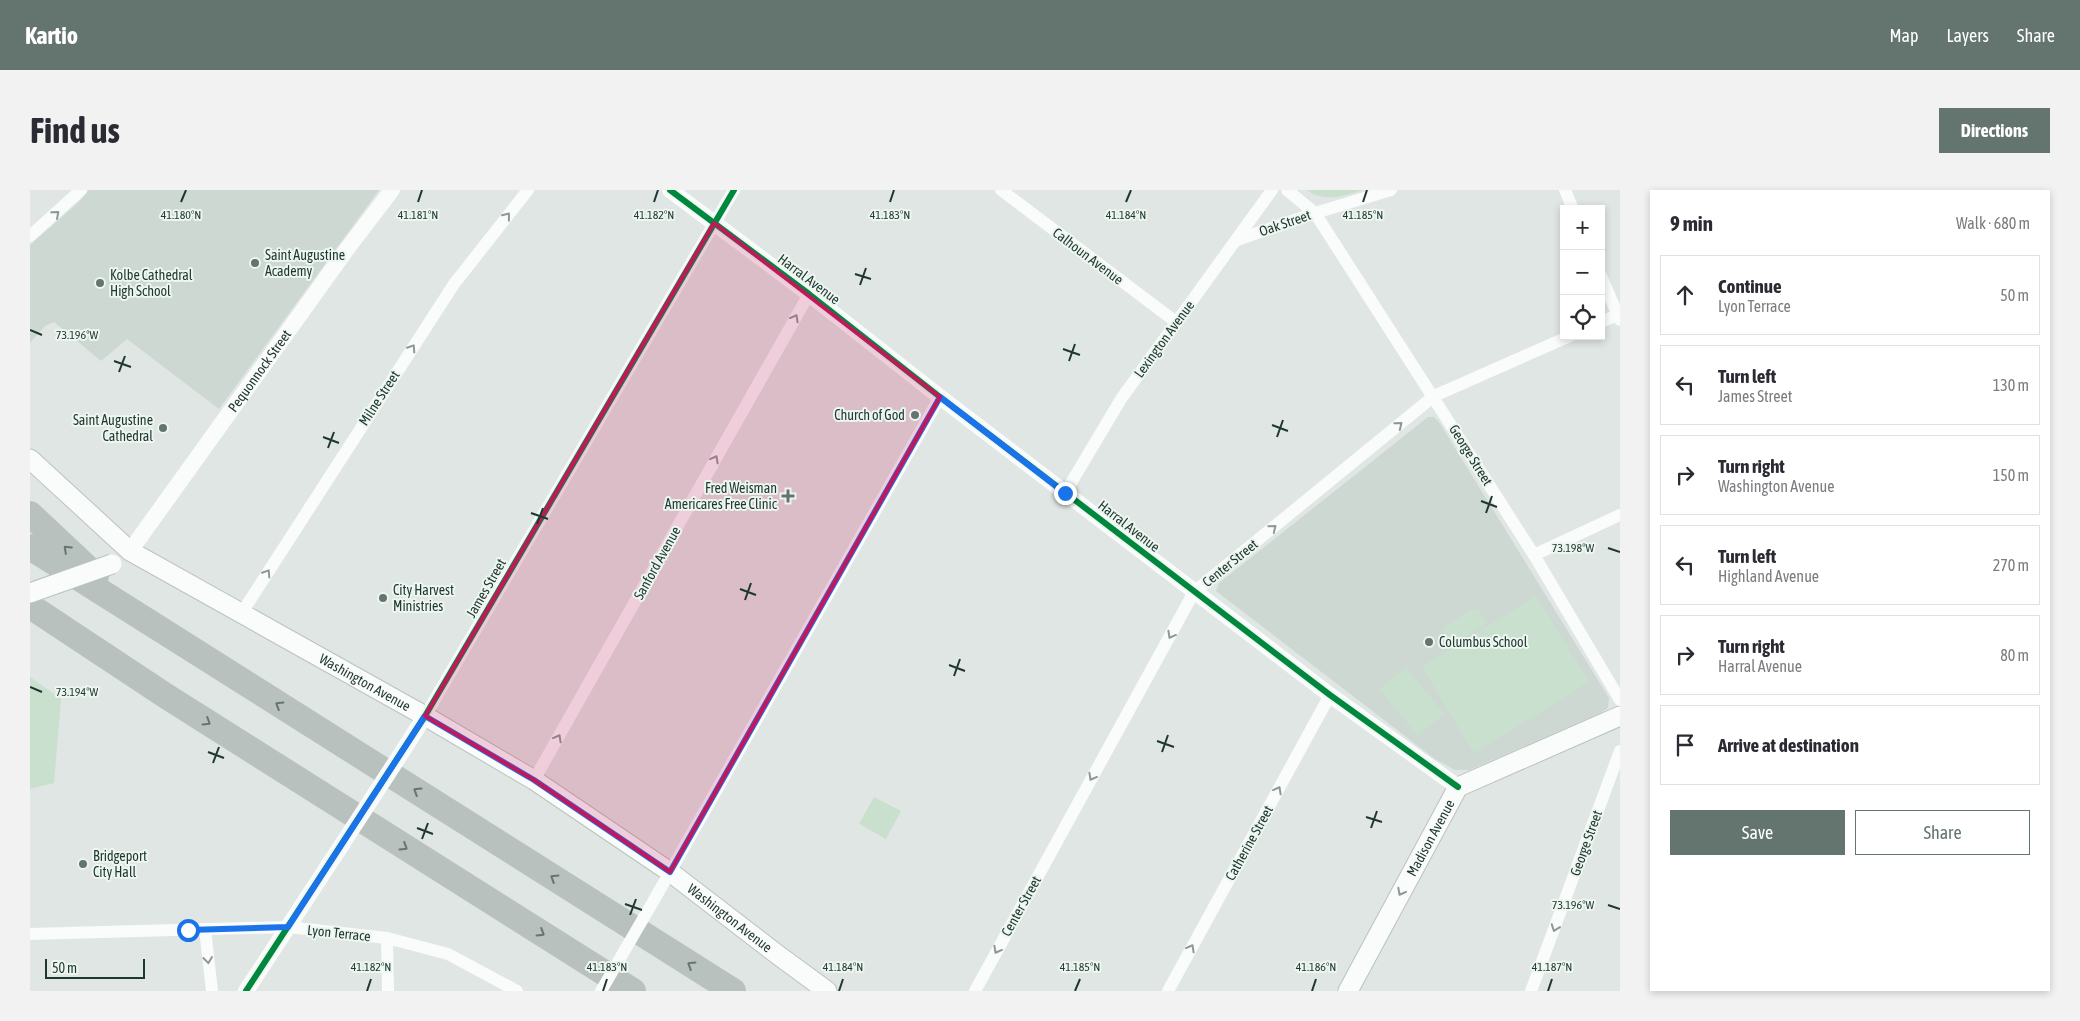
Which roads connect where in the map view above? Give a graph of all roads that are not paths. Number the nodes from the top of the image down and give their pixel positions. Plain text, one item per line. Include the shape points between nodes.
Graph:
1 (81, 190) edge
2 (392, 190) edge
3 (528, 190) edge
4 (670, 190) edge
5 (734, 190) edge
6 (1001, 190) edge
7 (1272, 190) edge
8 (1287, 190) edge
9 (1391, 190) edge
10 (1565, 190) edge
11 (1571, 205) edge
12 (1316, 213) junction
13 (714, 223) junction
14 (30, 236) edge
15 (1237, 240) junction
16 (1605, 285) edge
17 (809, 294) junction
18 (1619, 316) edge
19 (1605, 321) edge
20 (1176, 322) junction
21 (1561, 340) edge
22 (1434, 396) junction
23 (940, 397) junction
24 (30, 459) edge
25 (1065, 493) junction
26 (30, 514) edge
27 (1620, 515) edge
28 (30, 547) edge
29 (130, 552) junction
30 (1534, 555) junction
31 (1194, 592) junction
32 (30, 593) edge
33 (30, 606) edge
34 (241, 614) junction
35 (142, 618) junction
36 (30, 621) edge
37 (1330, 695) junction
38 (166, 696) junction
39 (1620, 700) edge
40 (425, 716) junction
41 (1620, 716) edge
42 (1620, 751) edge
43 (534, 780) junction
44 (1458, 787) junction
45 (670, 872) junction
46 (288, 927) junction
47 (205, 930) junction
48 (30, 934) edge
49 (387, 938) junction
50 (212, 991) edge
51 (246, 991) edge
52 (388, 991) edge
53 (517, 991) edge
54 (601, 991) edge
55 (633, 991) edge
56 (732, 991) edge
57 (827, 991) edge
58 (975, 991) edge
59 (1168, 991) edge
60 (1348, 991) edge
61 (1532, 991) edge

14 -> 1 street
2 - 29 street, Pequonnock Street
34 -> 3 street, Milne Street via 454,284
4 - 13 street, Harral Avenue
5 - 13 street, James Street
6 - 20 street, Calhoun Avenue
7 - 15 street, Lexington Avenue
8 - 12 street, George Street
9 - 12 street, Oak Street
10 - 11 street
12 - 15 street, Oak Street
12 - 22 street, George Street
13 - 17 street, Harral Avenue
13 - 40 street, James Street
15 - 20 street, Lexington Avenue
16 - 18 street
17 - 23 street, Harral Avenue
43 -> 17 street, Sanford Avenue
18 - 19 street
20 - 25 street, Lexington Avenue via 1120,399
21 - 22 street, Center Street
22 - 30 street, George Street
31 -> 22 street, Center Street
23 - 25 street, Harral Avenue
23 - 45 street
24 - 29 main road, Washington Avenue
25 - 31 street, Harral Avenue
35 -> 26 highway
27 - 30 street
28 - 35 highway
29 - 32 main road, bridge via 112,564
29 - 34 main road, Washington Avenue
30 - 39 street, George Street
31 - 37 street, Harral Avenue
31 -> 58 street, Center Street
33 - 38 highway
34 - 40 main road, Washington Avenue
56 -> 35 highway
36 - 38 highway
37 - 44 street, Harral Avenue
59 -> 37 street, Catherine Street
38 -> 55 highway
40 - 43 main road, Washington Avenue
40 - 46 street, James Street, bridge
41 - 44 main road, Madison Avenue
42 -> 61 street, George Street
43 - 45 main road, Washington Avenue
44 -> 60 main road, Madison Avenue
45 - 54 street, bridge
45 - 57 main road, Washington Avenue
46 - 47 street, Lyon Terrace
46 - 49 street, Lyon Terrace
46 - 51 street, James Street
47 - 48 street, Lyon Terrace
47 -> 50 street
49 - 52 street
49 - 53 street, Lyon Terrace via 448,954

